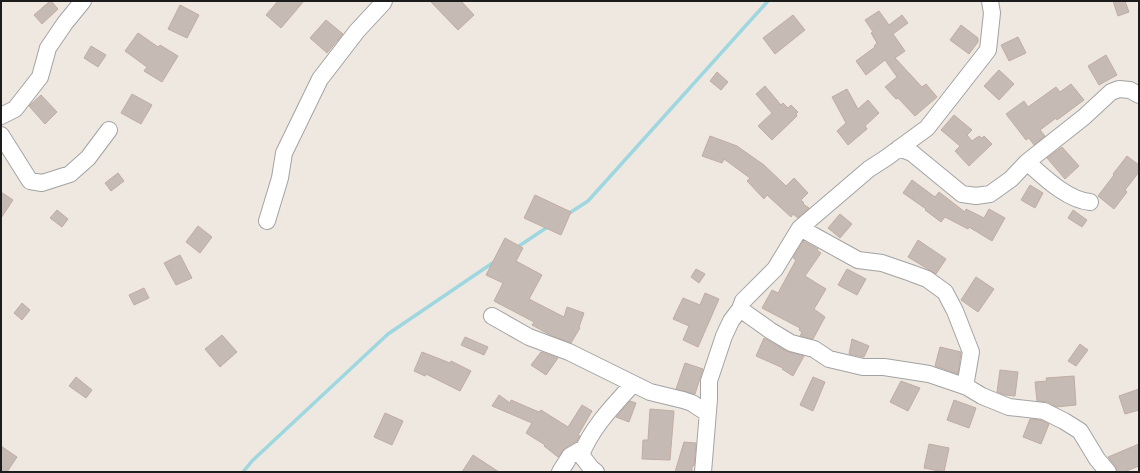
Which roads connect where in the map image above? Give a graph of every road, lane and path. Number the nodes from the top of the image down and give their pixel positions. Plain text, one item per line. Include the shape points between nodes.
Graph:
1 (82, 1) edge
2 (990, 1) edge
3 (389, 2) edge
4 (1139, 95) edge
5 (1, 116) edge
6 (109, 130) dead end
7 (1, 135) edge
8 (899, 148) junction
9 (1027, 162) junction
10 (1090, 202) dead end
11 (268, 221) dead end
12 (800, 228) junction
13 (740, 309) junction
14 (492, 316) dead end
15 (633, 384) junction
16 (967, 388) junction
17 (707, 413) junction
18 (584, 448) junction
19 (560, 472) edge
20 (596, 472) edge
21 (703, 472) edge
22 (1108, 472) edge

1 - 5 street via 48,48 40,78 15,109
2 - 8 street via 992,13 988,50 927,128
3 - 11 street via 357,31 320,79 284,154
4 - 9 street via 1130,90 1119,89 1111,92
6 - 7 street via 88,158 70,174 42,183 30,181
8 - 9 street via 912,153 962,194 976,196 990,194 1011,179
8 - 12 street via 869,169
9 - 10 street via 1053,185 1082,201
12 - 13 street via 775,269 743,302
12 - 16 street via 858,260 882,263 911,273 927,279 944,292 955,311 971,352
13 - 16 street via 792,343 814,349 829,359 864,367 884,366 929,374
13 - 17 street via 724,336 708,382
14 - 15 street via 529,337 569,352
15 - 17 street via 650,392 687,401
15 - 18 street via 597,424
16 - 22 street via 1009,407 1044,411 1064,421 1080,431
17 - 21 street
18 - 19 street via 570,456
18 - 20 street via 581,455

